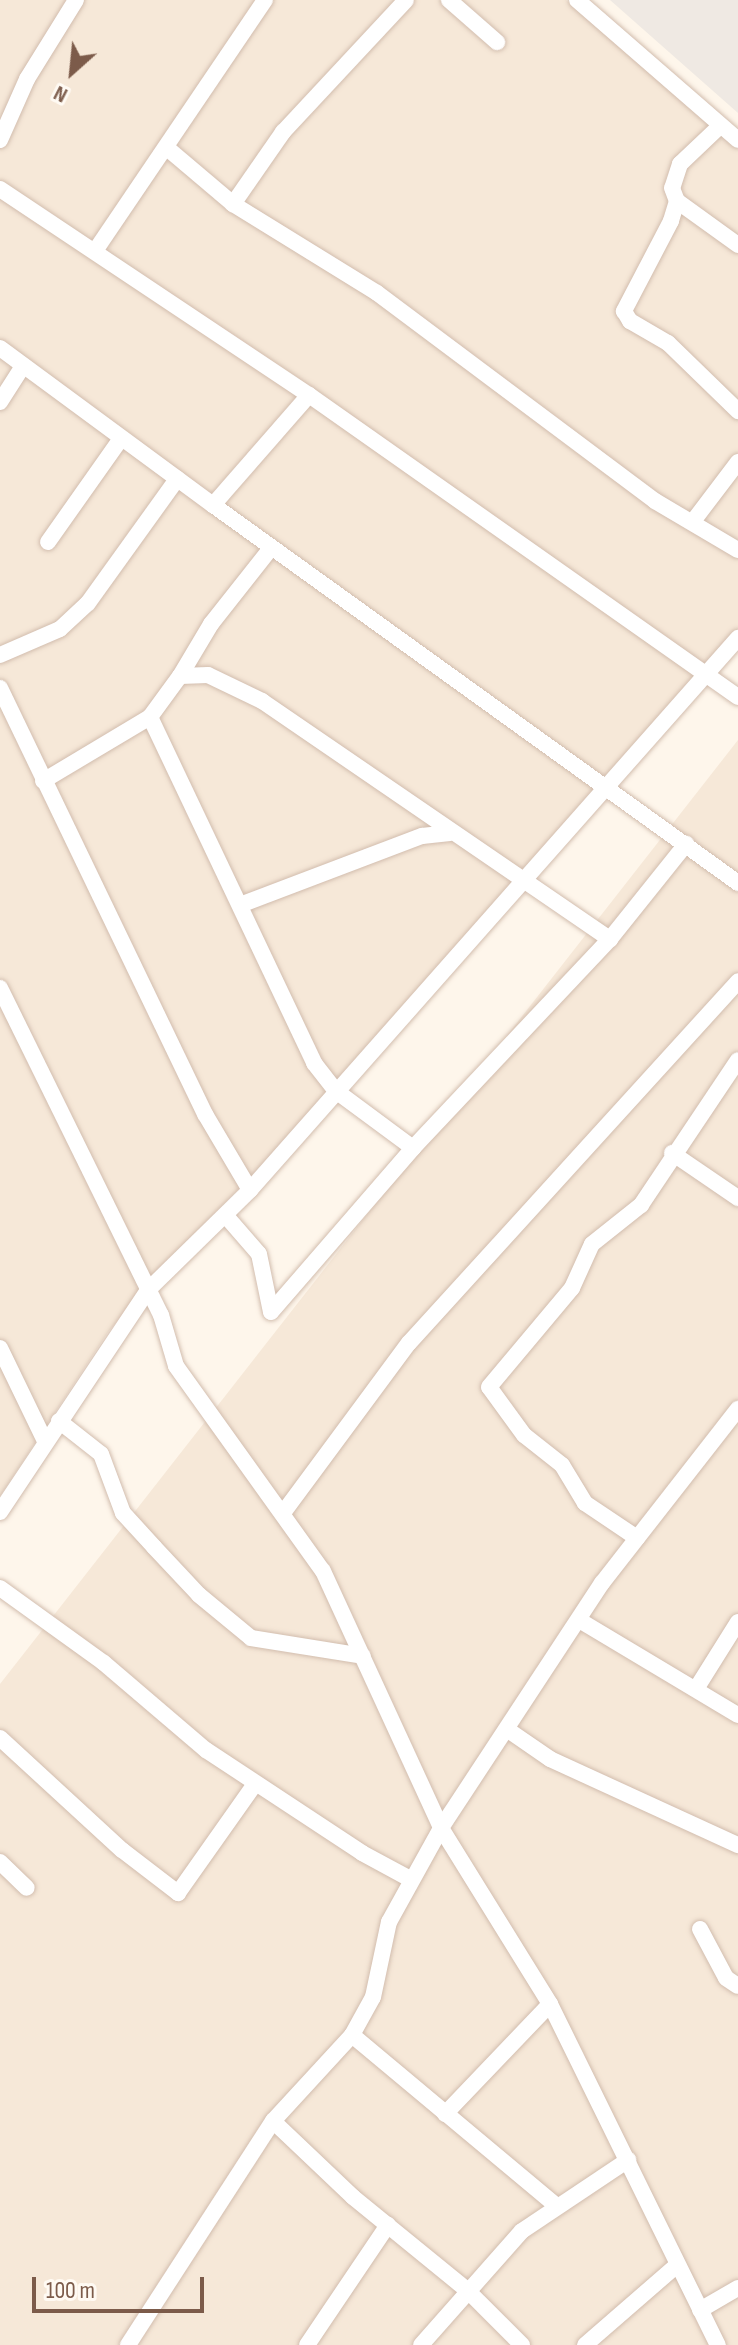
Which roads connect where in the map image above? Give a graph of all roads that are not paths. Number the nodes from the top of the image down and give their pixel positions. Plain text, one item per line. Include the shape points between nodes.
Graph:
1 (76, 0) edge
2 (265, 0) edge
3 (406, 0) edge
4 (449, 0) edge
5 (577, 0) edge
6 (497, 42) dead end
7 (720, 126) junction
8 (0, 140) edge
9 (738, 140) edge
10 (167, 148) junction
11 (0, 189) edge
12 (677, 201) junction
13 (233, 204) junction
14 (738, 245) edge
15 (95, 251) junction
16 (0, 348) edge
17 (23, 366) junction
18 (309, 395) junction
19 (0, 402) edge
20 (738, 411) edge
21 (120, 440) junction
22 (738, 462) edge
23 (177, 479) junction
24 (213, 505) junction
25 (694, 520) junction
26 (48, 542) dead end
27 (271, 548) junction
28 (738, 550) edge
29 (738, 638) edge
30 (0, 655) edge
31 (706, 675) junction
32 (180, 676) junction
33 (0, 688) edge
34 (738, 697) edge
35 (150, 717) junction
36 (43, 781) junction
37 (604, 785) junction
38 (450, 833) junction
39 (686, 844) junction
40 (522, 878) junction
41 (738, 883) edge
42 (240, 905) junction
43 (610, 939) junction
44 (738, 981) edge
45 (0, 988) edge
46 (738, 1060) edge
47 (336, 1091) junction
48 (413, 1148) junction
49 (672, 1153) junction
50 (250, 1190) junction
51 (738, 1198) edge
52 (226, 1216) junction
53 (148, 1290) junction
54 (0, 1348) edge
55 (738, 1409) edge
56 (59, 1421) junction
57 (45, 1441) junction
58 (0, 1512) edge
59 (283, 1513) junction
60 (637, 1538) junction
61 (0, 1588) edge
62 (579, 1620) junction
63 (738, 1622) edge
64 (363, 1656) junction
65 (696, 1689) junction
66 (738, 1715) edge
67 (508, 1730) junction
68 (0, 1738) edge
69 (255, 1784) junction
70 (441, 1828) junction
71 (738, 1845) edge
72 (0, 1862) edge
73 (410, 1879) junction
74 (27, 1888) dead end
75 (700, 1929) dead end
76 (738, 1986) edge
77 (550, 2004) junction
78 (352, 2035) junction
79 (445, 2114) junction
80 (273, 2121) junction
81 (628, 2160) junction
82 (555, 2205) junction
83 (388, 2225) junction
84 (677, 2265) junction
85 (738, 2288) edge
86 (467, 2290) junction
87 (700, 2310) junction
88 (128, 2345) edge
89 (307, 2345) edge
90 (421, 2345) edge
91 (522, 2345) edge
92 (585, 2345) edge
93 (718, 2345) edge

1 - 8 street via 27,79
2 - 10 street
3 - 13 street via 283,132
4 - 6 street
5 - 7 street
7 - 9 street
7 - 12 street via 680,164 672,188
10 - 13 street
10 - 15 street
11 - 15 street
12 - 14 street
12 - 20 street via 624,311 630,321 686,359
13 - 25 street via 377,293 655,501
15 - 18 street
16 - 17 street
17 - 19 street
17 - 21 street
18 - 24 street
18 - 31 street
21 - 23 street
21 - 26 street
22 - 25 street
23 - 24 street
23 - 30 street via 88,603 60,629
24 - 27 street
25 - 28 street
27 - 32 street via 211,624
27 - 37 street
29 - 31 street
31 - 34 street
31 - 37 street
32 - 35 street
32 - 38 street via 208,675 262,701
33 - 36 street
35 - 36 street
35 - 42 street
36 - 50 street via 205,1114
37 - 39 street
37 - 40 street
38 - 40 street
38 - 42 street via 422,836
39 - 41 street
39 - 43 street
40 - 43 street
40 - 47 street
42 - 47 street via 314,1063
43 - 48 street
44 - 59 street via 409,1343
45 - 53 street
46 - 49 street
47 - 48 street
47 - 50 street
48 - 52 street via 271,1312 259,1254
49 - 51 street
49 - 60 street via 641,1205 592,1244 572,1288 489,1387 524,1435 562,1465 585,1503
50 - 52 street
52 - 53 street
53 - 56 street
53 - 59 street via 176,1366
54 - 57 street
55 - 60 street
56 - 57 street
56 - 64 street via 101,1454 123,1513 199,1595 243,1632 258,1640
57 - 58 street
59 - 64 street via 323,1571
60 - 62 street
61 - 69 street via 75,1640 206,1750
62 - 65 street
62 - 67 street
63 - 65 street
64 - 70 street
65 - 66 street
67 - 70 street
67 - 71 street via 550,1759
68 - 69 street via 122,1850 178,1893
69 - 73 street
70 - 73 street
70 - 77 street
72 - 74 street
73 - 78 street via 387,1929 373,1997
75 - 76 street via 726,1978
77 - 79 street
77 - 81 street
78 - 79 street
78 - 80 street
79 - 82 street
80 - 83 street
80 - 88 street
81 - 82 street
81 - 84 street
82 - 86 street via 498,2254
83 - 86 street
83 - 89 street
84 - 87 street
84 - 92 street
85 - 87 street
86 - 90 street
86 - 91 street
87 - 93 street

